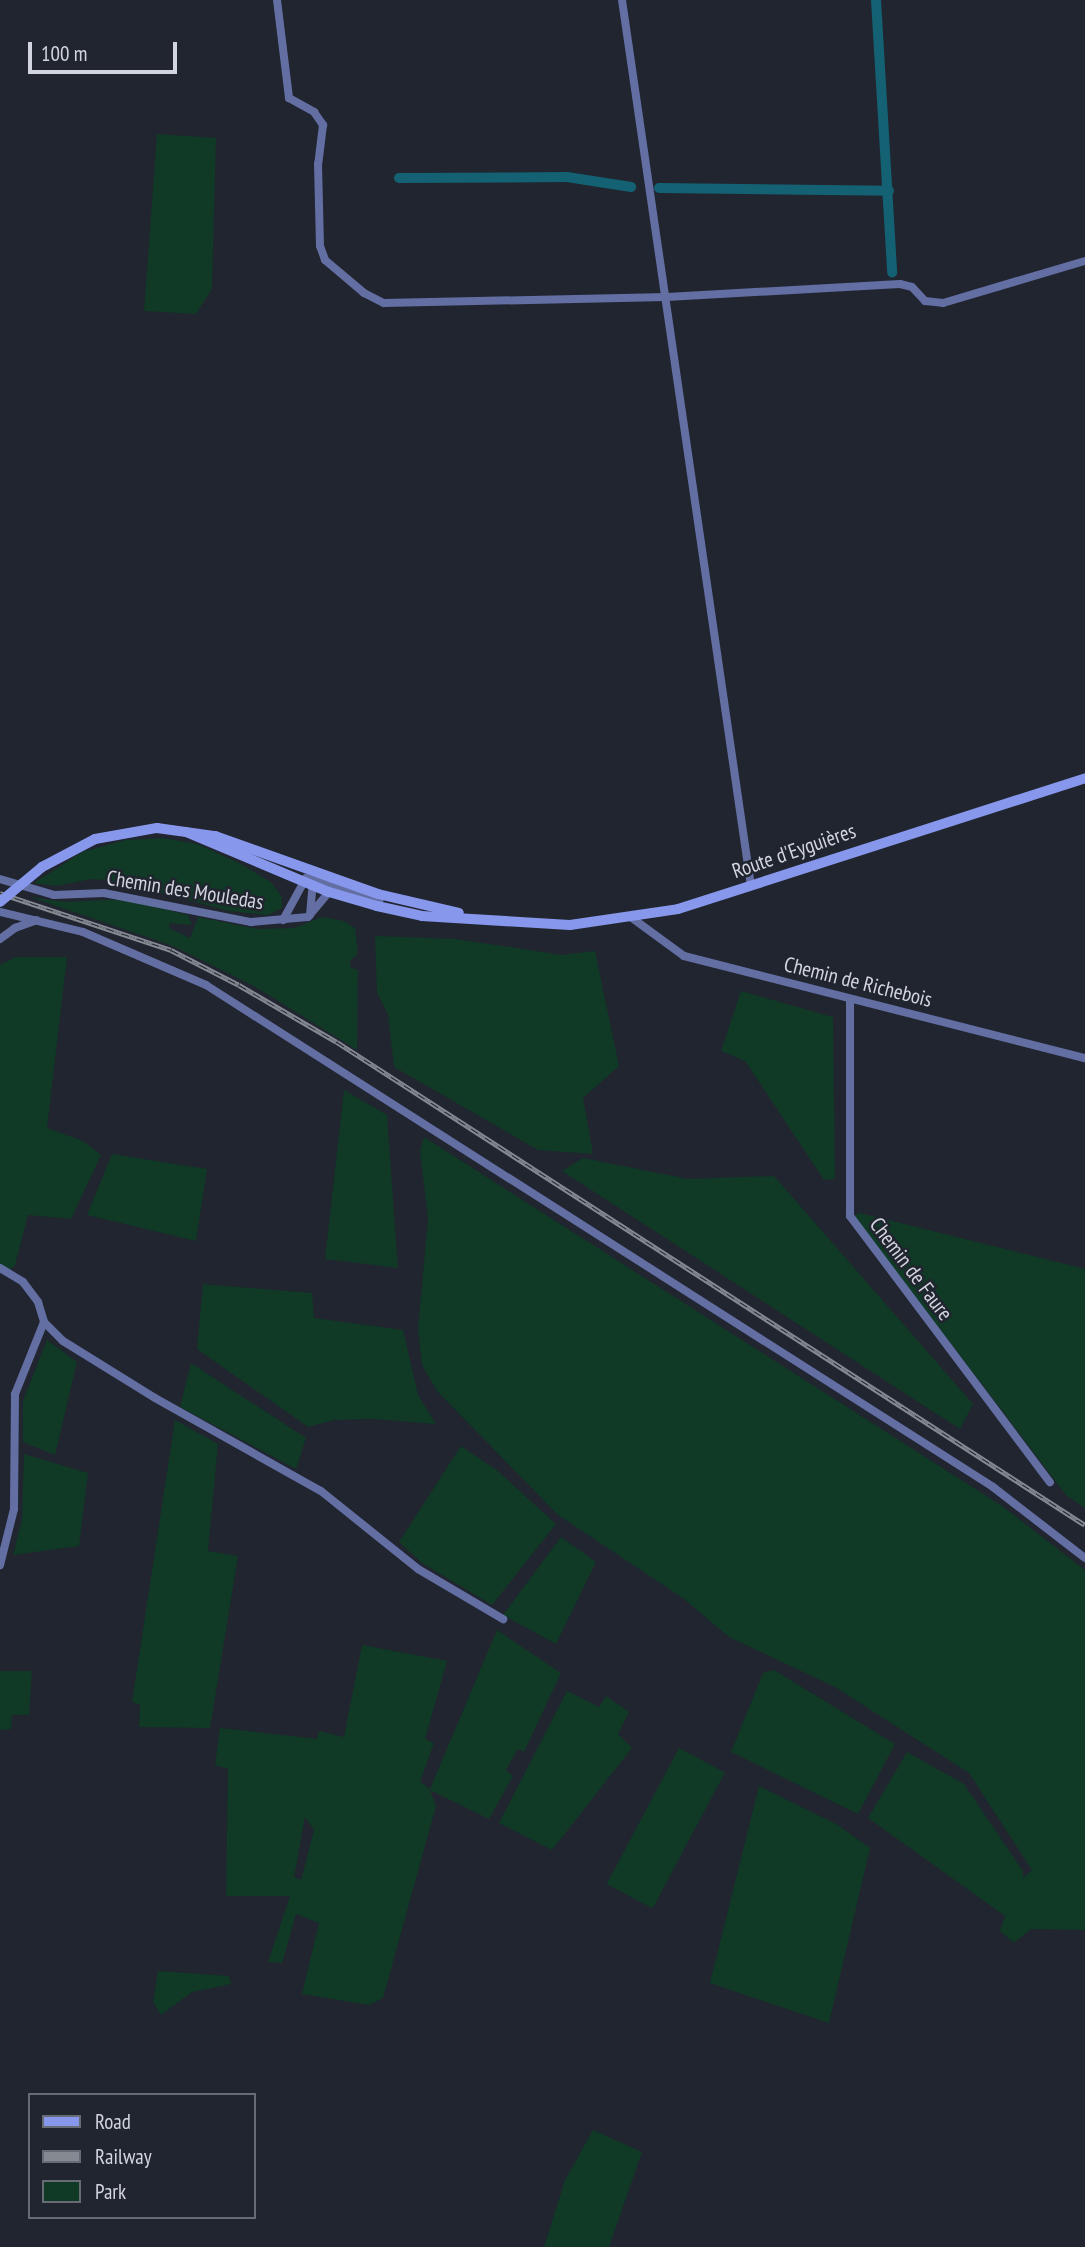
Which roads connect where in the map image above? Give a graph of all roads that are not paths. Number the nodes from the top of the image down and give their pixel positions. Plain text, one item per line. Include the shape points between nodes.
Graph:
1 (277, 0) edge
2 (622, 0) edge
3 (1085, 261) edge
4 (667, 297) junction
5 (1085, 778) edge
6 (186, 832) junction
7 (304, 867) junction
8 (0, 879) edge
9 (309, 882) junction
10 (751, 886) junction
11 (328, 892) junction
12 (0, 902) edge
13 (407, 903) junction
14 (0, 910) edge
15 (310, 915) junction
16 (632, 918) junction
17 (39, 920) junction
18 (283, 920) junction
19 (509, 923) junction
20 (0, 939) edge
21 (850, 999) junction
22 (1085, 1058) edge
23 (0, 1268) edge
24 (44, 1322) junction
25 (1050, 1482) dead end
26 (1085, 1558) edge
27 (0, 1565) edge
28 (503, 1619) dead end

1 - 4 street via 289,98 314,112 323,125 317,164 320,246 325,260 364,293 384,303
2 - 4 street
3 - 4 street via 943,303 925,301 912,287 900,284
4 - 10 street
5 - 10 main road, Route d'Eyguières via 927,825
6 - 7 main road, Route d'Eyguières via 215,836
6 - 9 main road, Route d'Eyguières
6 - 12 main road, Route d'Eyguières, bridge via 157,828 95,839 42,867
7 - 9 street
7 - 13 main road, Route d'Eyguières
8 - 18 street, Chemin des Mouledas via 54,895 104,892 251,922
9 - 11 main road, Route d'Eyguières
9 - 13 street
9 - 15 street
9 - 18 street
10 - 16 main road, Route d'Eyguières
11 - 15 street
11 - 19 main road, Route d'Eyguières via 422,916
13 - 19 main road, Route d'Eyguières
14 - 17 street
15 - 18 street, Chemin des Mouledas via 297,921
16 - 19 main road, Route d'Eyguières via 570,925
16 - 21 street, Chemin de Richebois via 684,956
17 - 20 street
17 - 26 street via 166,964 235,1002 993,1487
21 - 22 street, Chemin de Richebois
21 - 25 street, Chemin de Faure via 850,1216
23 - 24 street via 23,1282 38,1302
24 - 27 street via 15,1394 14,1509
24 - 28 street via 63,1341 155,1398 321,1491 418,1569

